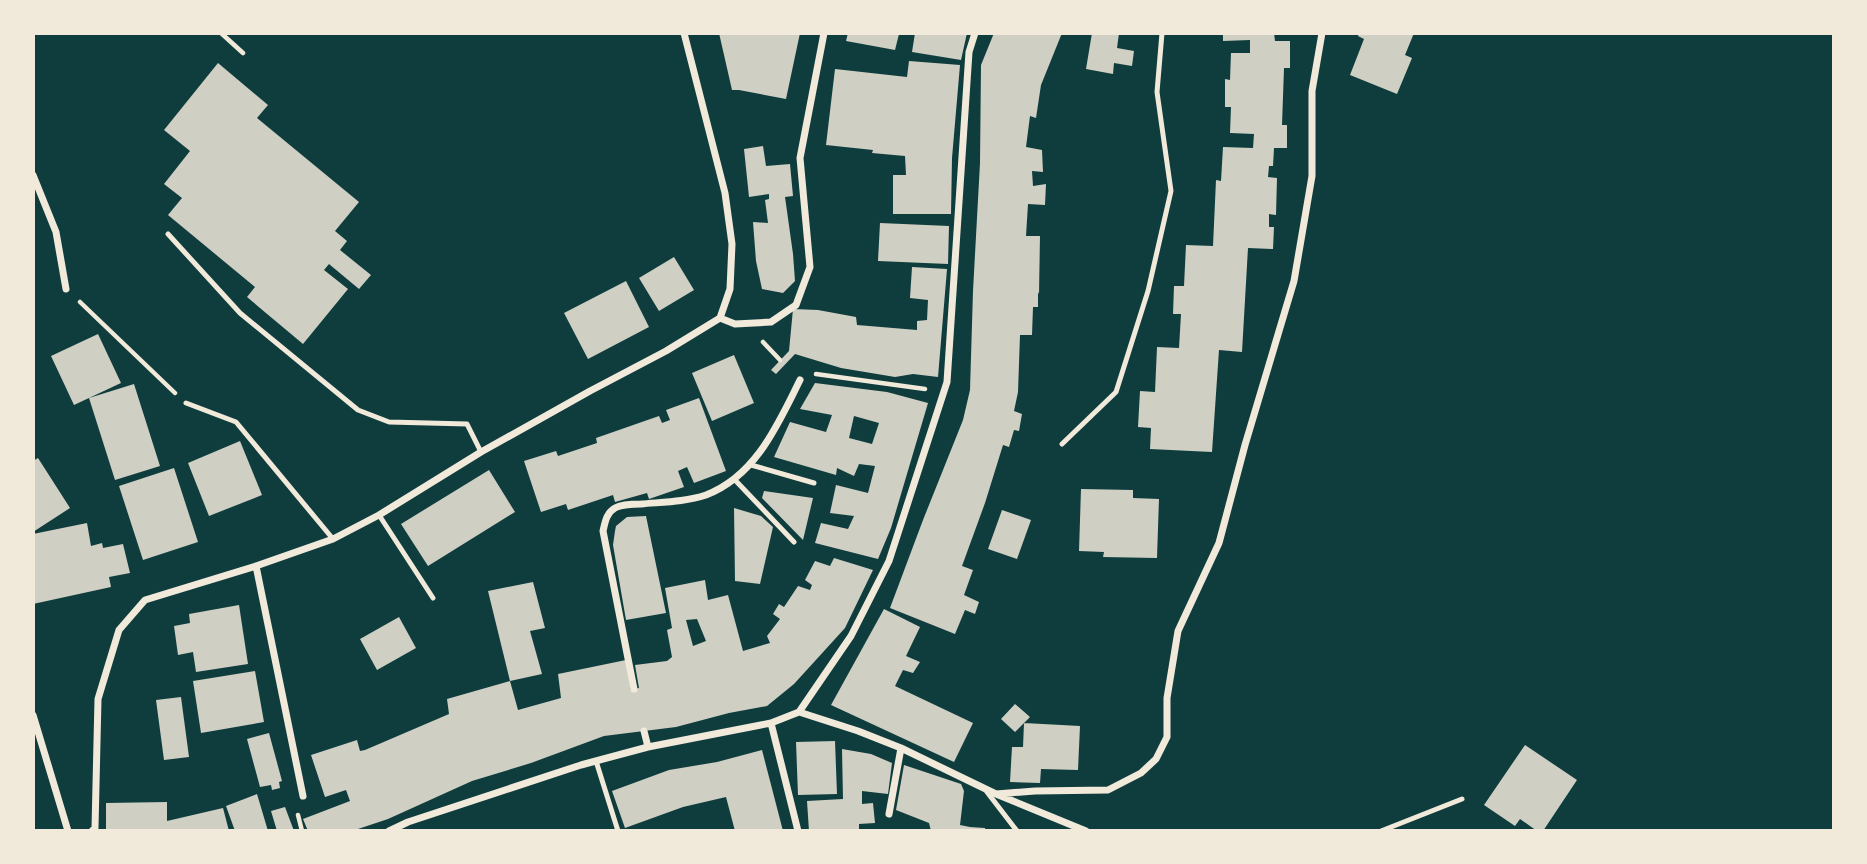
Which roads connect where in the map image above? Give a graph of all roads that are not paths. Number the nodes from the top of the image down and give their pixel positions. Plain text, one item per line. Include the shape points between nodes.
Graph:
1 (684, 33) edge
2 (824, 33) edge
3 (975, 33) edge
4 (1162, 33) edge
5 (1322, 33) edge
6 (33, 175) edge
7 (168, 234) dead end
8 (66, 289) road end
9 (720, 318) junction
10 (800, 380) road end
11 (186, 403) road end
12 (1062, 444) dead end
13 (481, 452) junction
14 (751, 465) junction
15 (735, 480) junction
16 (814, 482) dead end
17 (379, 515) junction
18 (333, 539) junction
19 (794, 542) dead end
20 (256, 566) junction
21 (433, 598) dead end
22 (634, 689) dead end
23 (799, 712) junction
24 (33, 715) edge
25 (771, 723) junction
26 (644, 731) dead end
27 (648, 747) junction
28 (901, 748) junction
29 (596, 761) junction
30 (985, 789) junction
31 (996, 794) junction
32 (303, 796) dead end
33 (1462, 799) dead end
34 (889, 814) dead end
35 (68, 831) edge
36 (92, 831) edge
37 (389, 831) edge
38 (618, 831) edge
39 (798, 831) edge
40 (1017, 831) edge
41 (1086, 831) edge
42 (1381, 831) edge

1 - 9 street via 725,193 732,244 730,289
2 - 9 street via 800,158 810,267 796,305 771,322 735,324
3 - 23 street via 969,52 947,382 889,561 850,636
4 - 12 lane via 1157,92 1171,191 1148,291 1116,392
5 - 31 street via 1312,91 1312,176 1294,281 1219,543 1178,631 1167,698 1167,737 1156,759 1141,773 1108,789
6 - 8 street via 56,232
7 - 13 lane via 240,313 358,410 389,422 467,424
9 - 13 street
10 - 14 street
11 - 18 lane via 236,422
13 - 17 street
14 - 15 street
14 - 16 lane
15 - 19 lane
15 - 22 street via 688,500 613,509 606,518 603,531
17 - 18 street
17 - 21 lane
18 - 20 street
20 - 32 street
20 - 36 street via 145,600 120,630 98,699
23 - 25 street
23 - 28 street
24 - 35 street
25 - 27 street
25 - 39 street
26 - 27 street
27 - 29 street
28 - 30 street
28 - 34 street
29 - 37 street
29 - 38 lane
30 - 31 street
30 - 40 lane
31 - 41 street
33 - 42 lane

